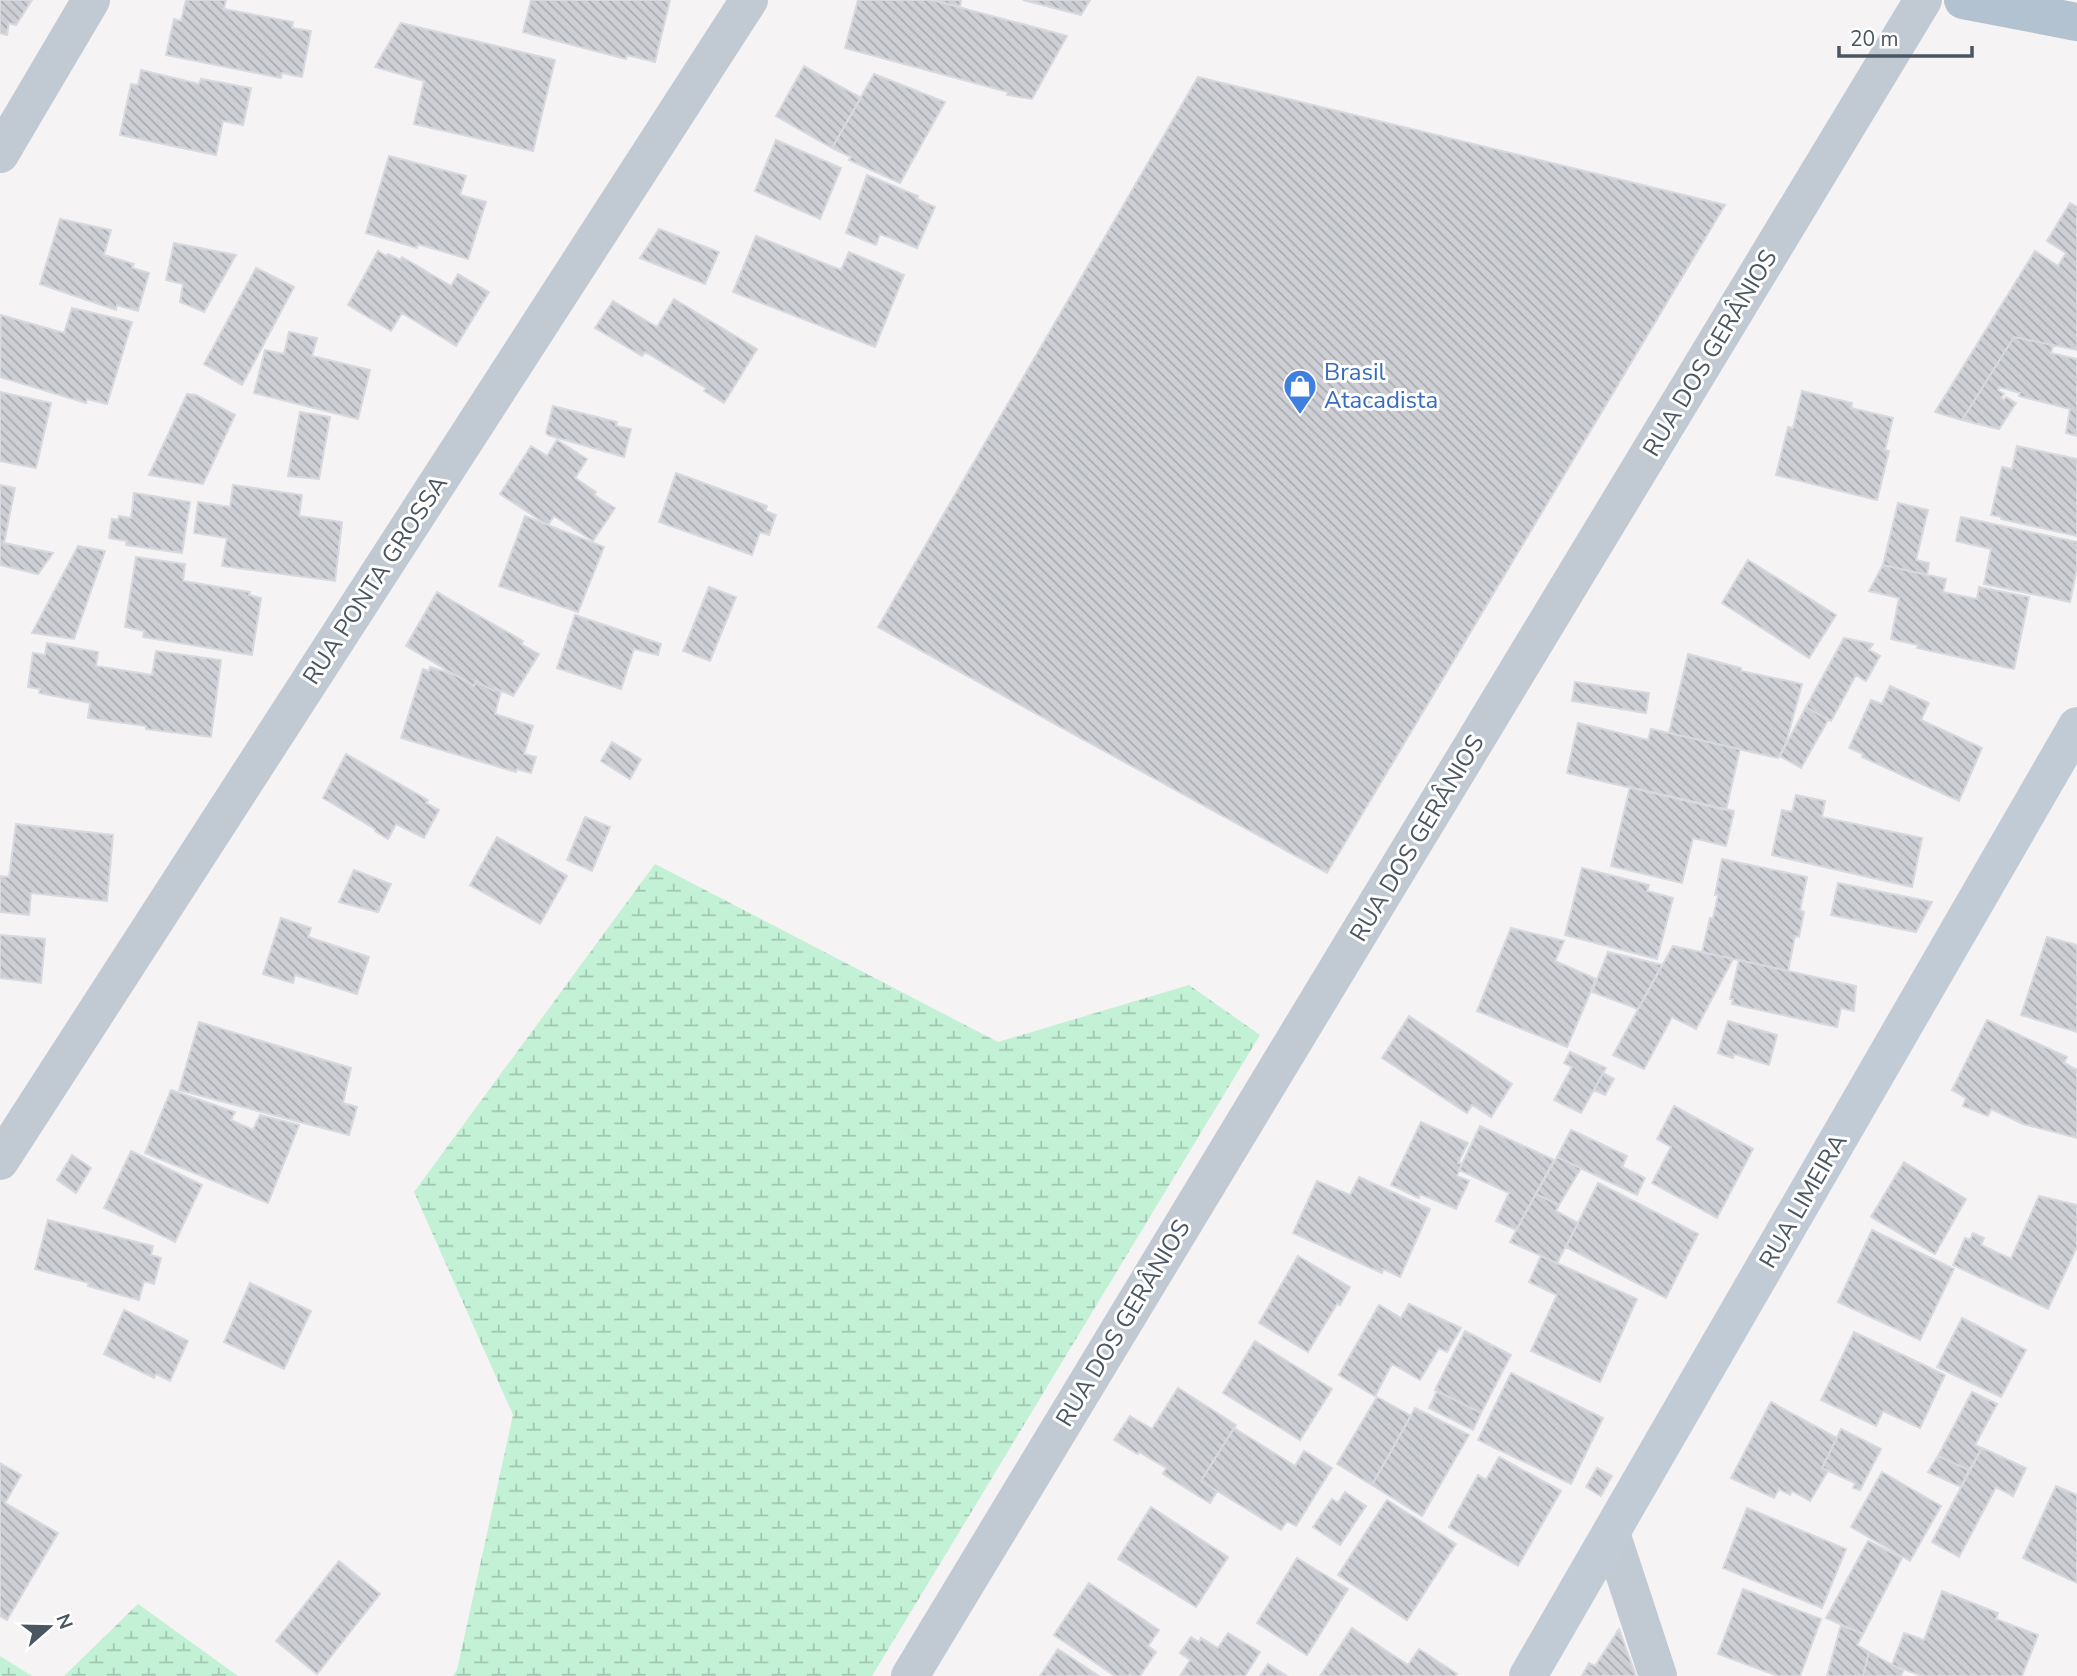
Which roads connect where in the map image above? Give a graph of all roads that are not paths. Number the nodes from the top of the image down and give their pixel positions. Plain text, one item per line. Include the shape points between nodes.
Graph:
1 (91, 0) edge
2 (749, 0) edge
3 (1923, 0) edge
4 (1963, 0) edge
5 (2077, 22) edge
6 (0, 154) edge
7 (2077, 726) edge
8 (0, 1161) edge
9 (1611, 1533) junction
10 (910, 1676) edge
11 (1528, 1676) edge
12 (1658, 1676) edge

1 - 6 street
2 - 8 street, RUA PONTA GROSSA
3 - 10 street, RUA DOS GERÂNIOS
4 - 5 main road
7 - 9 street, RUA LIMEIRA
9 - 11 street, RUA LIMEIRA
9 - 12 street

